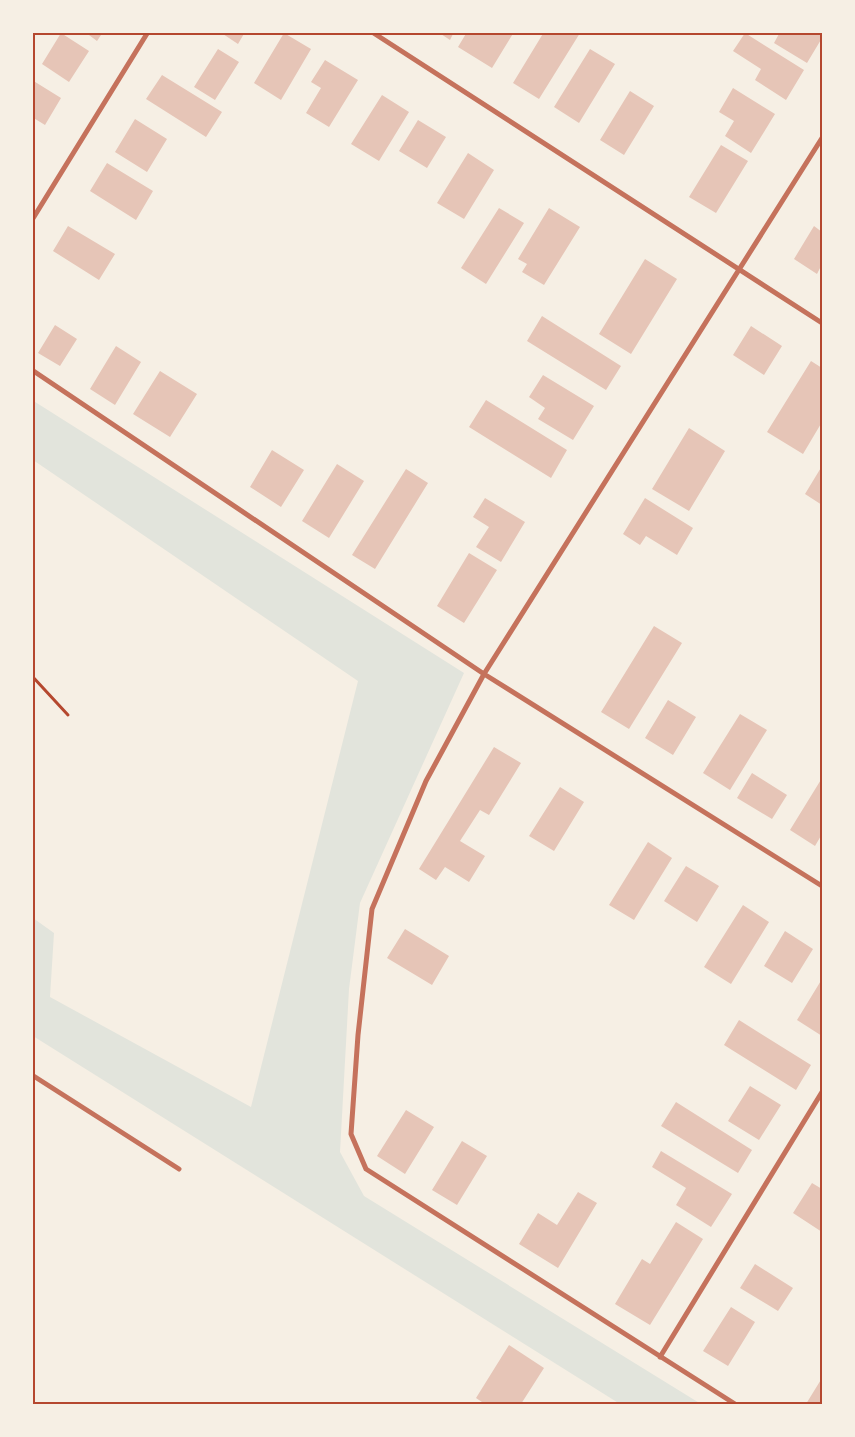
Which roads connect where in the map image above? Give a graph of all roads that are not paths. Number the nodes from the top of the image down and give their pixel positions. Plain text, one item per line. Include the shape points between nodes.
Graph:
1 (148, 32) edge
2 (372, 32) edge
3 (822, 138) edge
4 (32, 220) edge
5 (740, 269) junction
6 (822, 323) edge
7 (32, 370) edge
8 (484, 674) junction
9 (822, 886) edge
10 (32, 1075) edge
11 (822, 1092) edge
12 (180, 1169) dead end
13 (660, 1357) junction
14 (735, 1404) edge

1 - 4 street
2 - 5 street
3 - 5 street
5 - 6 street
5 - 8 street
7 - 8 street
8 - 9 street
8 - 13 street via 426,781 372,909 351,1134 366,1169
10 - 12 street
11 - 13 street
13 - 14 street

